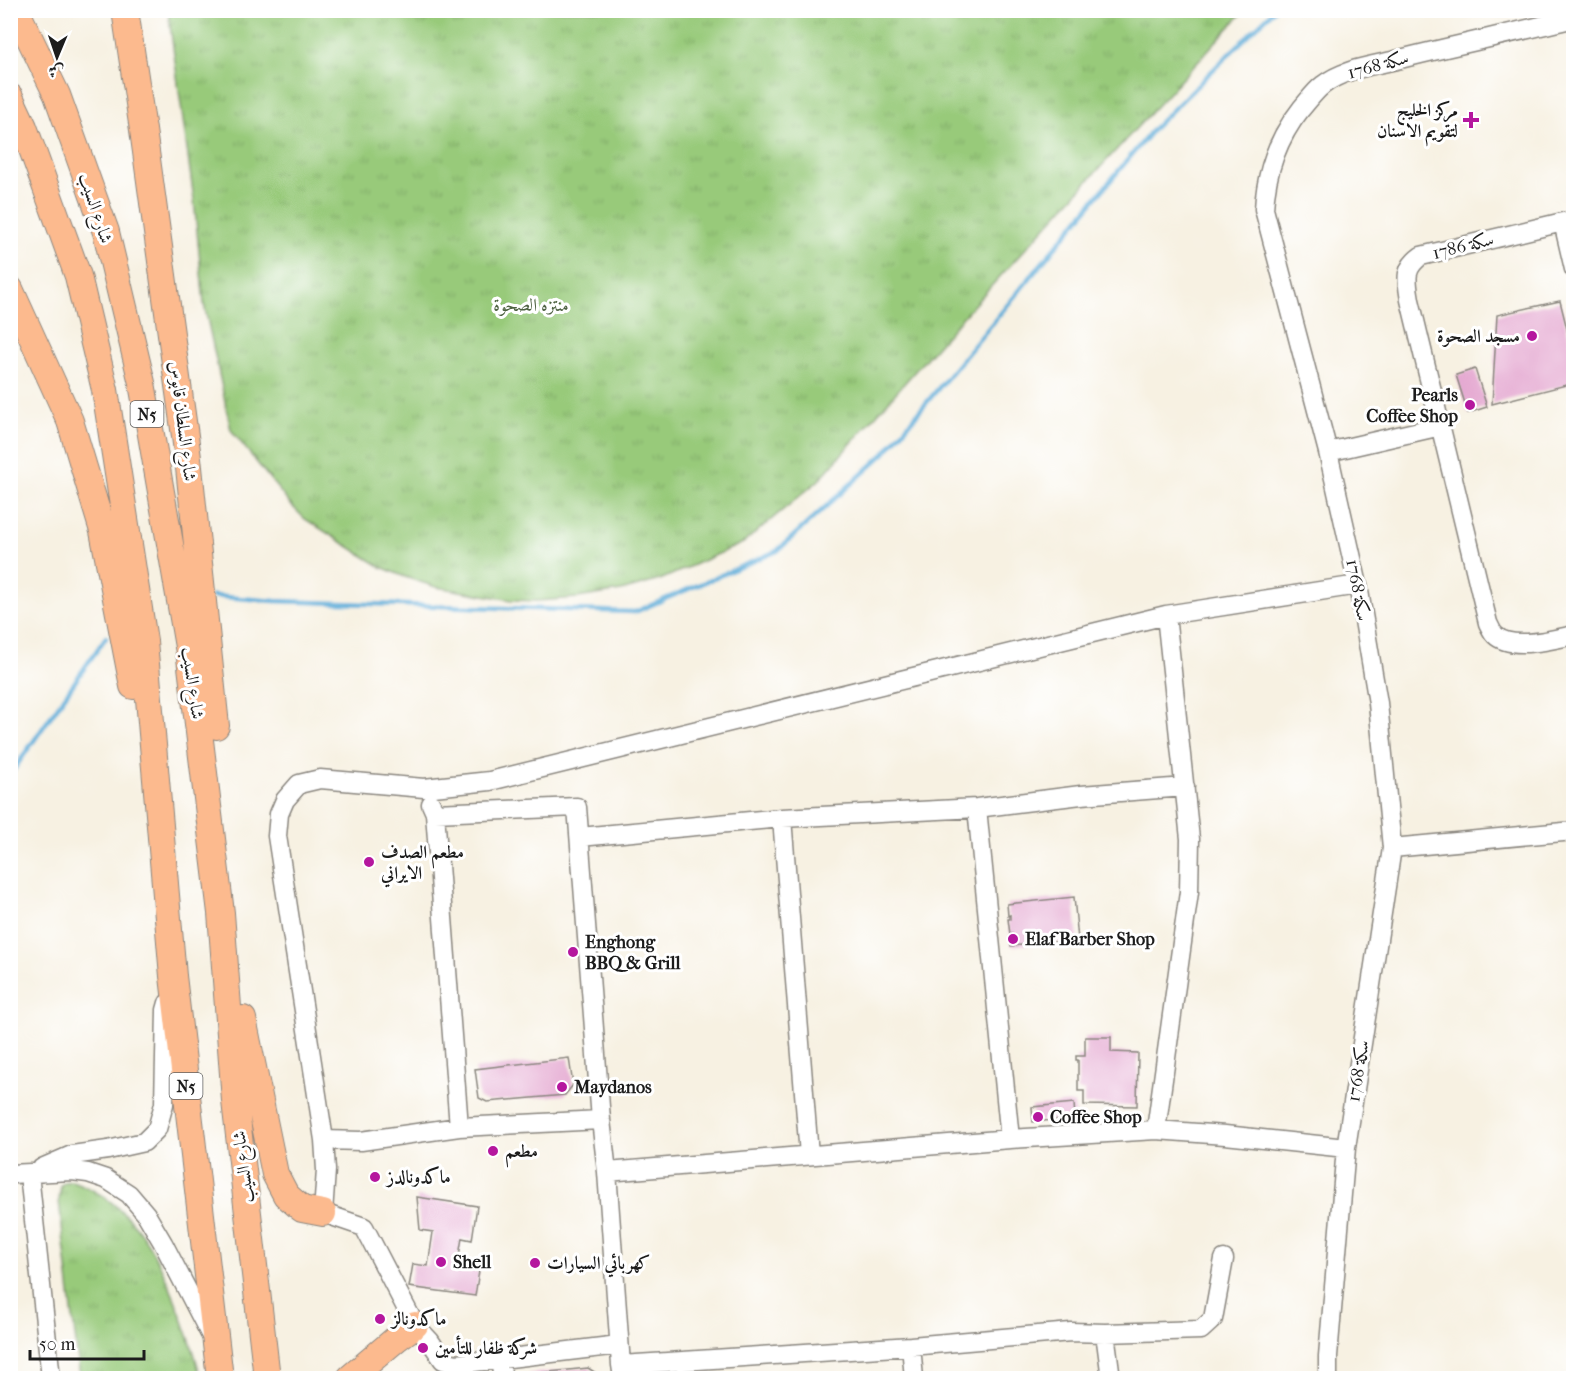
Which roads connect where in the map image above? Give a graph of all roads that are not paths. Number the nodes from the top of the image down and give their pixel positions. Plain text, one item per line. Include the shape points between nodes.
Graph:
1 (16, 10) edge
2 (125, 10) edge
3 (1574, 18) edge
4 (10, 97) edge
5 (1574, 268) edge
6 (10, 290) edge
7 (1441, 426) junction
8 (1328, 452) junction
9 (1358, 585) junction
10 (1166, 615) junction
11 (1574, 635) edge
12 (1185, 787) junction
13 (424, 788) junction
14 (156, 794) junction
15 (977, 808) junction
16 (435, 813) junction
17 (782, 818) junction
18 (1574, 831) edge
19 (212, 834) junction
20 (580, 837) junction
21 (1392, 848) junction
22 (221, 913) junction
23 (173, 976) junction
24 (601, 1120) junction
25 (459, 1127) junction
26 (1156, 1130) junction
27 (1010, 1139) junction
28 (324, 1140) junction
29 (1346, 1148) junction
30 (809, 1155) junction
31 (607, 1172) junction
32 (10, 1174) edge
33 (29, 1174) junction
34 (323, 1213) junction
35 (1224, 1259) dead end
36 (415, 1325) junction
37 (1105, 1333) junction
38 (619, 1345) junction
39 (911, 1346) junction
40 (216, 1347) junction
41 (501, 1359) junction
42 (622, 1372) edge
43 (51, 1378) edge
44 (219, 1378) edge
45 (267, 1378) edge
46 (350, 1378) edge
47 (502, 1378) edge
48 (914, 1378) edge
49 (1111, 1378) edge
50 (1328, 1378) edge

1 - 19 highway, شارع السيب / N5 via 57,95 106,232 142,383 190,658
2 - 19 highway, شارع السلطان قابوس / N5 via 188,458 220,761
3 - 8 street, سكة 1768 via 1341,74 1310,98 1283,134 1270,166 1264,209
4 - 14 highway, N5 via 78,276 105,390 144,641
5 - 7 street, سكة 1786 via 1563,222 1434,252 1413,262 1407,272 1410,300
6 - 14 highway, N5 via 70,421 103,531
7 - 8 street
7 - 11 street, سكة 1786 via 1491,630 1513,643
8 - 9 street, سكة 1768
9 - 10 street
9 - 21 street, سكة 1768 via 1378,703
10 - 12 street
10 - 13 street via 490,781
12 - 15 street
12 - 26 street via 1191,839 1189,892
13 - 16 street
13 - 28 street via 320,779 298,784 279,814 277,836
14 - 23 highway, N5
15 - 17 street
15 - 27 street
16 - 20 street via 577,807
16 - 25 street
17 - 20 street
17 - 30 street
18 - 21 street
19 - 22 highway, شارع السيب / N5
20 - 24 street
21 - 29 street, سكة 1768
22 - 34 highway via 275,1174 286,1195 302,1209
22 - 45 highway, شارع السيب / N5 via 235,1101
23 - 33 street via 166,1010 164,1104 157,1129 144,1142 72,1155
23 - 40 highway, N5
24 - 25 street
24 - 31 street
25 - 28 street via 361,1141
26 - 27 street
26 - 29 street
27 - 30 street
28 - 34 street
29 - 50 street, سكة 1768
30 - 31 street
31 - 38 street
32 - 33 street
33 - 40 street via 88,1173 129,1194 163,1242
33 - 43 street
34 - 36 street via 364,1227
35 - 37 street via 1212,1319 1201,1330
36 - 41 street via 443,1360 456,1364
36 - 46 highway
37 - 39 street via 1071,1332
37 - 49 street
38 - 41 street
38 - 42 street
39 - 42 street
39 - 48 street
40 - 44 highway, N5
41 - 47 street

